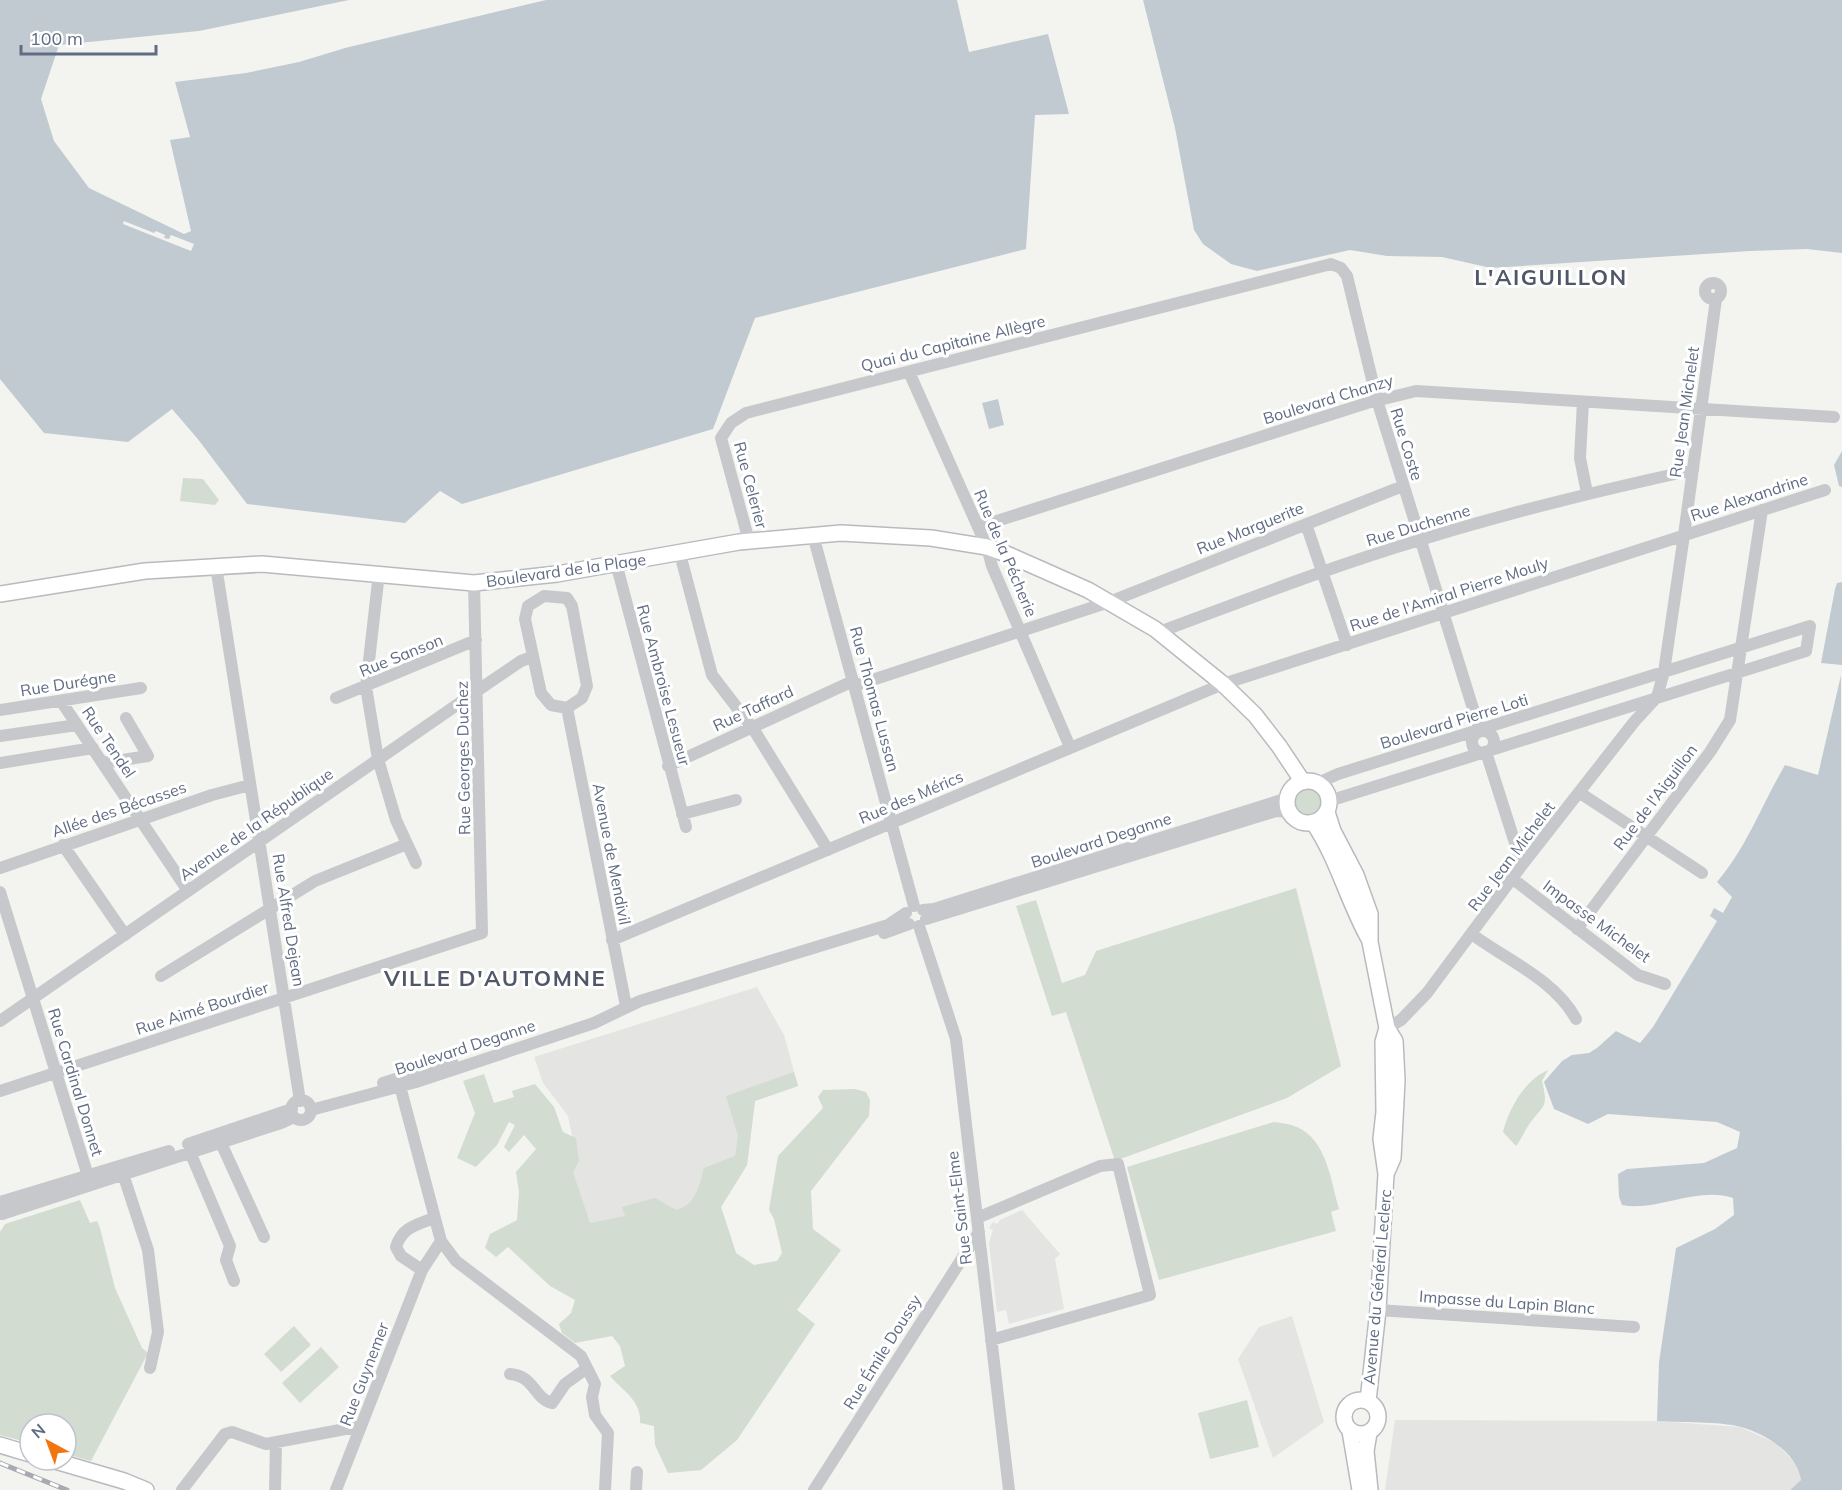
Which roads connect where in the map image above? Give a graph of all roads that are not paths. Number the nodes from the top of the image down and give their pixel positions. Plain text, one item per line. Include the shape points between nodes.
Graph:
1 (1202, 296) joint
2 (1716, 299) dead end
3 (909, 372) junction
4 (1377, 400) junction
5 (1583, 402) junction
6 (1701, 408) junction
7 (1834, 417) dead end
8 (721, 438) joint
9 (1693, 470) junction
10 (1403, 486) junction
11 (1825, 490) dead end
12 (1587, 493) junction
13 (1762, 510) junction
14 (1306, 524) junction
15 (978, 526) junction
16 (1684, 535) junction
17 (813, 536) junction
18 (1420, 540) junction
19 (748, 541) junction
20 (987, 547) junction
21 (680, 554) junction
22 (616, 563) junction
23 (216, 566) junction
24 (1322, 572) junction
25 (379, 573) junction
26 (540, 577) junction
27 (474, 583) junction
28 (0, 594) edge
29 (544, 596) junction
30 (1109, 602) junction
31 (1442, 613) junction
32 (1021, 632) junction
33 (1159, 632) junction
34 (476, 640) junction
35 (1347, 645) junction
36 (1742, 648) junction
37 (532, 657) junction
38 (1664, 672) junction
39 (1737, 675) junction
40 (853, 683) junction
41 (1223, 684) junction
42 (366, 687) junction
43 (141, 688) dead end
44 (478, 691) junction
45 (1601, 692) junction
46 (1658, 697) junction
47 (336, 698) dead end
48 (61, 701) junction
49 (567, 708) junction
50 (0, 710) edge
51 (1608, 713) junction
52 (126, 718) dead end
53 (77, 725) junction
54 (751, 727) junction
55 (1480, 731) junction
56 (0, 736) edge
57 (1070, 747) junction
58 (93, 748) junction
59 (1486, 752) junction
60 (378, 759) junction
61 (103, 763) junction
62 (0, 764) edge
63 (668, 766) junction
64 (1310, 782) junction
65 (250, 785) junction
66 (1580, 793) junction
67 (736, 800) dead end
68 (1288, 805) junction
69 (1328, 806) junction
70 (682, 814) junction
71 (141, 820) junction
72 (1313, 822) junction
73 (891, 824) junction
74 (686, 827) dead end
75 (1646, 836) junction
76 (260, 842) junction
77 (407, 844) junction
78 (63, 845) junction
79 (828, 850) junction
80 (416, 864) dead end
81 (1522, 865) junction
82 (0, 868) edge
83 (1702, 873) dead end
84 (1513, 879) junction
85 (188, 891) junction
86 (0, 892) edge
87 (270, 908) junction
88 (916, 916) junction
89 (1578, 929) junction
90 (482, 933) joint
91 (1473, 934) junction
92 (125, 935) junction
93 (612, 940) junction
94 (1370, 942) junction
95 (161, 976) dead end
96 (1665, 984) dead end
97 (33, 998) junction
98 (285, 998) junction
99 (626, 1006) junction
100 (1576, 1019) dead end
101 (0, 1021) edge
102 (1387, 1028) junction
103 (56, 1072) junction
104 (400, 1086) junction
105 (0, 1091) edge
106 (301, 1108) junction
107 (221, 1143) junction
108 (190, 1152) junction
109 (123, 1174) junction
110 (88, 1176) junction
111 (0, 1209) edge
112 (434, 1218) junction
113 (977, 1218) junction
114 (979, 1232) junction
115 (264, 1238) dead end
116 (441, 1241) junction
117 (422, 1270) junction
118 (234, 1281) dead end
119 (1378, 1310) junction
120 (1634, 1327) dead end
121 (991, 1340) junction
122 (150, 1368) dead end
123 (587, 1368) junction
124 (510, 1374) dead end
125 (1368, 1401) junction
126 (361, 1426) junction
127 (1350, 1431) junction
128 (1369, 1433) junction
129 (276, 1442) junction
130 (0, 1445) edge
131 (18, 1450) edge
132 (78, 1468) edge
133 (637, 1472) dead end
134 (820, 1489) edge
135 (146, 1490) edge
136 (182, 1490) edge
137 (275, 1490) edge
138 (336, 1490) edge
139 (605, 1490) edge
140 (636, 1490) edge
141 (1009, 1490) edge
142 (1360, 1490) edge
143 (1370, 1490) edge

1 - 3 street, Quai du Capitaine Allègre
1 - 4 street, Rue Coste via 1330,264 1341,268 1347,276
2 - 6 street, Rue Jean Michelet
3 - 8 street, Quai du Capitaine Allègre via 746,413 731,423
3 - 15 street, Rue de la Pécherie
4 - 5 street, Boulevard Chanzy via 1416,391
4 - 10 street, Rue Coste
4 - 15 street, Boulevard Chanzy
5 - 6 street, Boulevard Chanzy
5 - 12 street via 1580,458
6 - 7 street, Boulevard Chanzy
6 - 9 street, Rue Jean Michelet
8 - 19 street, Rue Celerier
9 - 12 street, Rue Duchenne
9 - 16 street, Rue Jean Michelet
10 - 14 street, Rue Marguerite
10 - 18 street, Rue Coste
11 - 13 street, Rue Alexandrine
12 - 18 street, Rue Duchenne
13 - 16 street, Rue Alexandrine
13 - 36 street
14 - 24 street
14 - 30 street, Rue Marguerite
15 - 20 street, Rue de la Pécherie
16 - 31 street, Rue de l'Amiral Pierre Mouly
16 - 38 street, Rue Jean Michelet
17 - 19 main road, Boulevard de la Plage
17 - 20 main road, Boulevard de la Plage via 841,533 931,538
17 - 40 street, Rue Thomas Lussan
18 - 24 street, Rue Duchenne
18 - 31 street, Rue Coste
19 - 21 main road, Boulevard de la Plage
20 - 30 main road, Boulevard de la Plage
20 - 32 street, Rue de la Pécherie
21 - 22 main road, Boulevard de la Plage
21 - 54 street via 712,675
22 - 26 main road, Boulevard de la Plage
22 - 63 street, Rue Ambroise Lesueur
23 - 25 main road, Boulevard de la Plage via 262,564
23 - 28 main road, Boulevard de la Plage via 146,571
23 - 65 street, Rue Alfred Dejean
24 - 33 street, Rue Duchenne
24 - 35 street
25 - 27 main road, Boulevard de la Plage
25 - 42 street
26 - 27 main road, Boulevard de la Plage
26 - 29 street
27 - 34 street, Rue Georges Duchez
29 - 37 street via 528,606 525,619
29 - 49 street via 567,598 572,606 587,686 582,698
30 - 32 street, Rue Marguerite
30 - 33 main road, Boulevard de la Plage
31 - 35 street, Rue de l'Amiral Pierre Mouly
31 - 55 street, Rue Coste
32 - 40 street, Rue Taffard
32 - 57 street, Rue de la Pécherie
33 - 41 main road, Boulevard de la Plage
34 - 42 street, Rue Sanson
34 - 44 street, Rue Georges Duchez
35 - 41 street, Rue de l'Amiral Pierre Mouly
36 - 38 street, Boulevard Pierre Loti
36 - 39 street
36 - 39 street, Boulevard Pierre Loti via 1810,626 1806,651
37 - 44 street, Avenue de la République
37 - 49 street via 545,700
38 - 45 street, Boulevard Pierre Loti
38 - 46 street
39 - 46 street, Boulevard Pierre Loti
39 - 75 street, Rue de l'Aiguillon via 1730,720
40 - 54 street, Rue Taffard
40 - 73 street, Rue Thomas Lussan
41 - 57 street, Rue des Mérics
41 - 64 main road, Boulevard de la Plage
42 - 47 street, Rue Sanson
42 - 60 street
43 - 48 street, Rue Durégne
44 - 60 street, Avenue de la République
44 - 90 street, Rue Georges Duchez
45 - 51 street
45 - 55 street, Boulevard Pierre Loti
46 - 51 street, Boulevard Pierre Loti
46 - 66 street, Rue Jean Michelet
48 - 50 street, Rue Durégne
48 - 53 street, Rue Tendel
49 - 93 street, Avenue de Mendivil
51 - 59 street, Boulevard Pierre Loti
52 - 61 street via 148,756
53 - 56 street
53 - 58 street, Rue Tendel
54 - 63 street, Rue Taffard
54 - 79 street
55 - 59 street, Rue Coste via 1493,738 1492,748
55 - 64 street, Boulevard Pierre Loti
57 - 73 street, Rue des Mérics
58 - 61 street, Rue Tendel
58 - 62 street
59 - 69 street, Boulevard Pierre Loti
59 - 81 street
60 - 76 street, Avenue de la République
60 - 77 street
61 - 71 street, Rue Tendel
63 - 70 street, Rue Ambroise Lesueur
64 - 68 main road via 1293,788
64 - 69 main road via 1328,794
65 - 71 street, Allée des Bécasses
65 - 76 street, Rue Alfred Dejean
66 - 75 street
66 - 81 street, Rue Jean Michelet
67 - 70 street
68 - 72 main road via 1298,820
68 - 88 street, Boulevard Deganne
69 - 72 main road
69 - 94 main road via 1333,831 1356,875 1370,914
70 - 74 street, Rue Ambroise Lesueur
71 - 78 street, Allée des Bécasses
71 - 85 street, Rue Tendel
72 - 94 main road
73 - 79 street, Rue des Mérics
73 - 88 street, Rue Thomas Lussan
75 - 83 street
75 - 89 street, Rue de l'Aiguillon
76 - 85 street, Avenue de la République
76 - 87 street, Rue Alfred Dejean
77 - 80 street
77 - 87 street via 315,881
78 - 82 street, Allée des Bécasses
78 - 92 street
79 - 93 street, Rue des Mérics
81 - 84 street, Rue Jean Michelet
84 - 89 street, Impasse Michelet
84 - 91 street, Rue Jean Michelet
85 - 92 street, Avenue de la République
86 - 97 street, Rue Cardinal Donnet
87 - 95 street
87 - 98 street, Rue Alfred Dejean
88 - 99 street, Boulevard Deganne via 650,1006
88 - 113 street, Rue Saint-Elme via 956,1039
89 - 96 street, Impasse Michelet via 1638,975
90 - 98 street, Rue Aimé Bourdier
91 - 100 street via 1567,1003
91 - 102 street, Rue Jean Michelet via 1427,993 1401,1020
92 - 97 street, Avenue de la République
93 - 99 street, Avenue de Mendivil
94 - 102 main road, Avenue du Général Leclerc
97 - 101 street, Avenue de la République
97 - 103 street, Rue Cardinal Donnet
98 - 103 street, Rue Aimé Bourdier
98 - 106 street, Rue Alfred Dejean
99 - 104 street, Boulevard Deganne via 594,1023
99 - 106 street, Boulevard Deganne via 608,1007 590,1017
102 - 119 main road, Avenue du Général Leclerc via 1383,1042 1382,1139 1386,1174
103 - 105 street, Rue Aimé Bourdier
103 - 110 street, Rue Cardinal Donnet
104 - 106 street, Boulevard Deganne
104 - 112 street
106 - 107 street, Boulevard Deganne
106 - 110 street, Boulevard Deganne
107 - 108 street, Boulevard Deganne
107 - 115 street
108 - 109 street, Boulevard Deganne
108 - 118 street via 230,1246 226,1260
109 - 111 street, Boulevard Deganne
109 - 122 street via 148,1250 158,1332
110 - 111 street, Boulevard Deganne
112 - 116 street
112 - 117 street via 406,1229 396,1247 401,1256
113 - 114 street, Rue Saint-Elme
113 - 121 street via 1100,1166 1118,1164 1150,1295
114 - 121 street, Rue Saint-Elme
114 - 134 street, Rue Émile Doussy
116 - 117 street, Rue Guynemer
116 - 123 street via 456,1261 577,1351
117 - 126 street, Rue Guynemer
119 - 120 street, Impasse du Lapin Blanc
119 - 125 main road, Avenue du Général Leclerc
121 - 141 street, Rue Saint-Elme
123 - 124 street via 565,1384 552,1403 523,1376
123 - 139 street via 595,1384 595,1415 608,1433
125 - 127 main road via 1357,1400 1346,1410 1344,1421
125 - 128 main road via 1378,1414 1377,1425
126 - 129 street
126 - 138 street, Rue Guynemer
127 - 128 main road
127 - 142 main road
128 - 143 main road via 1366,1451
129 - 136 street via 266,1444 232,1432 225,1434
129 - 137 street
130 - 131 main road
132 - 135 main road
133 - 140 street

